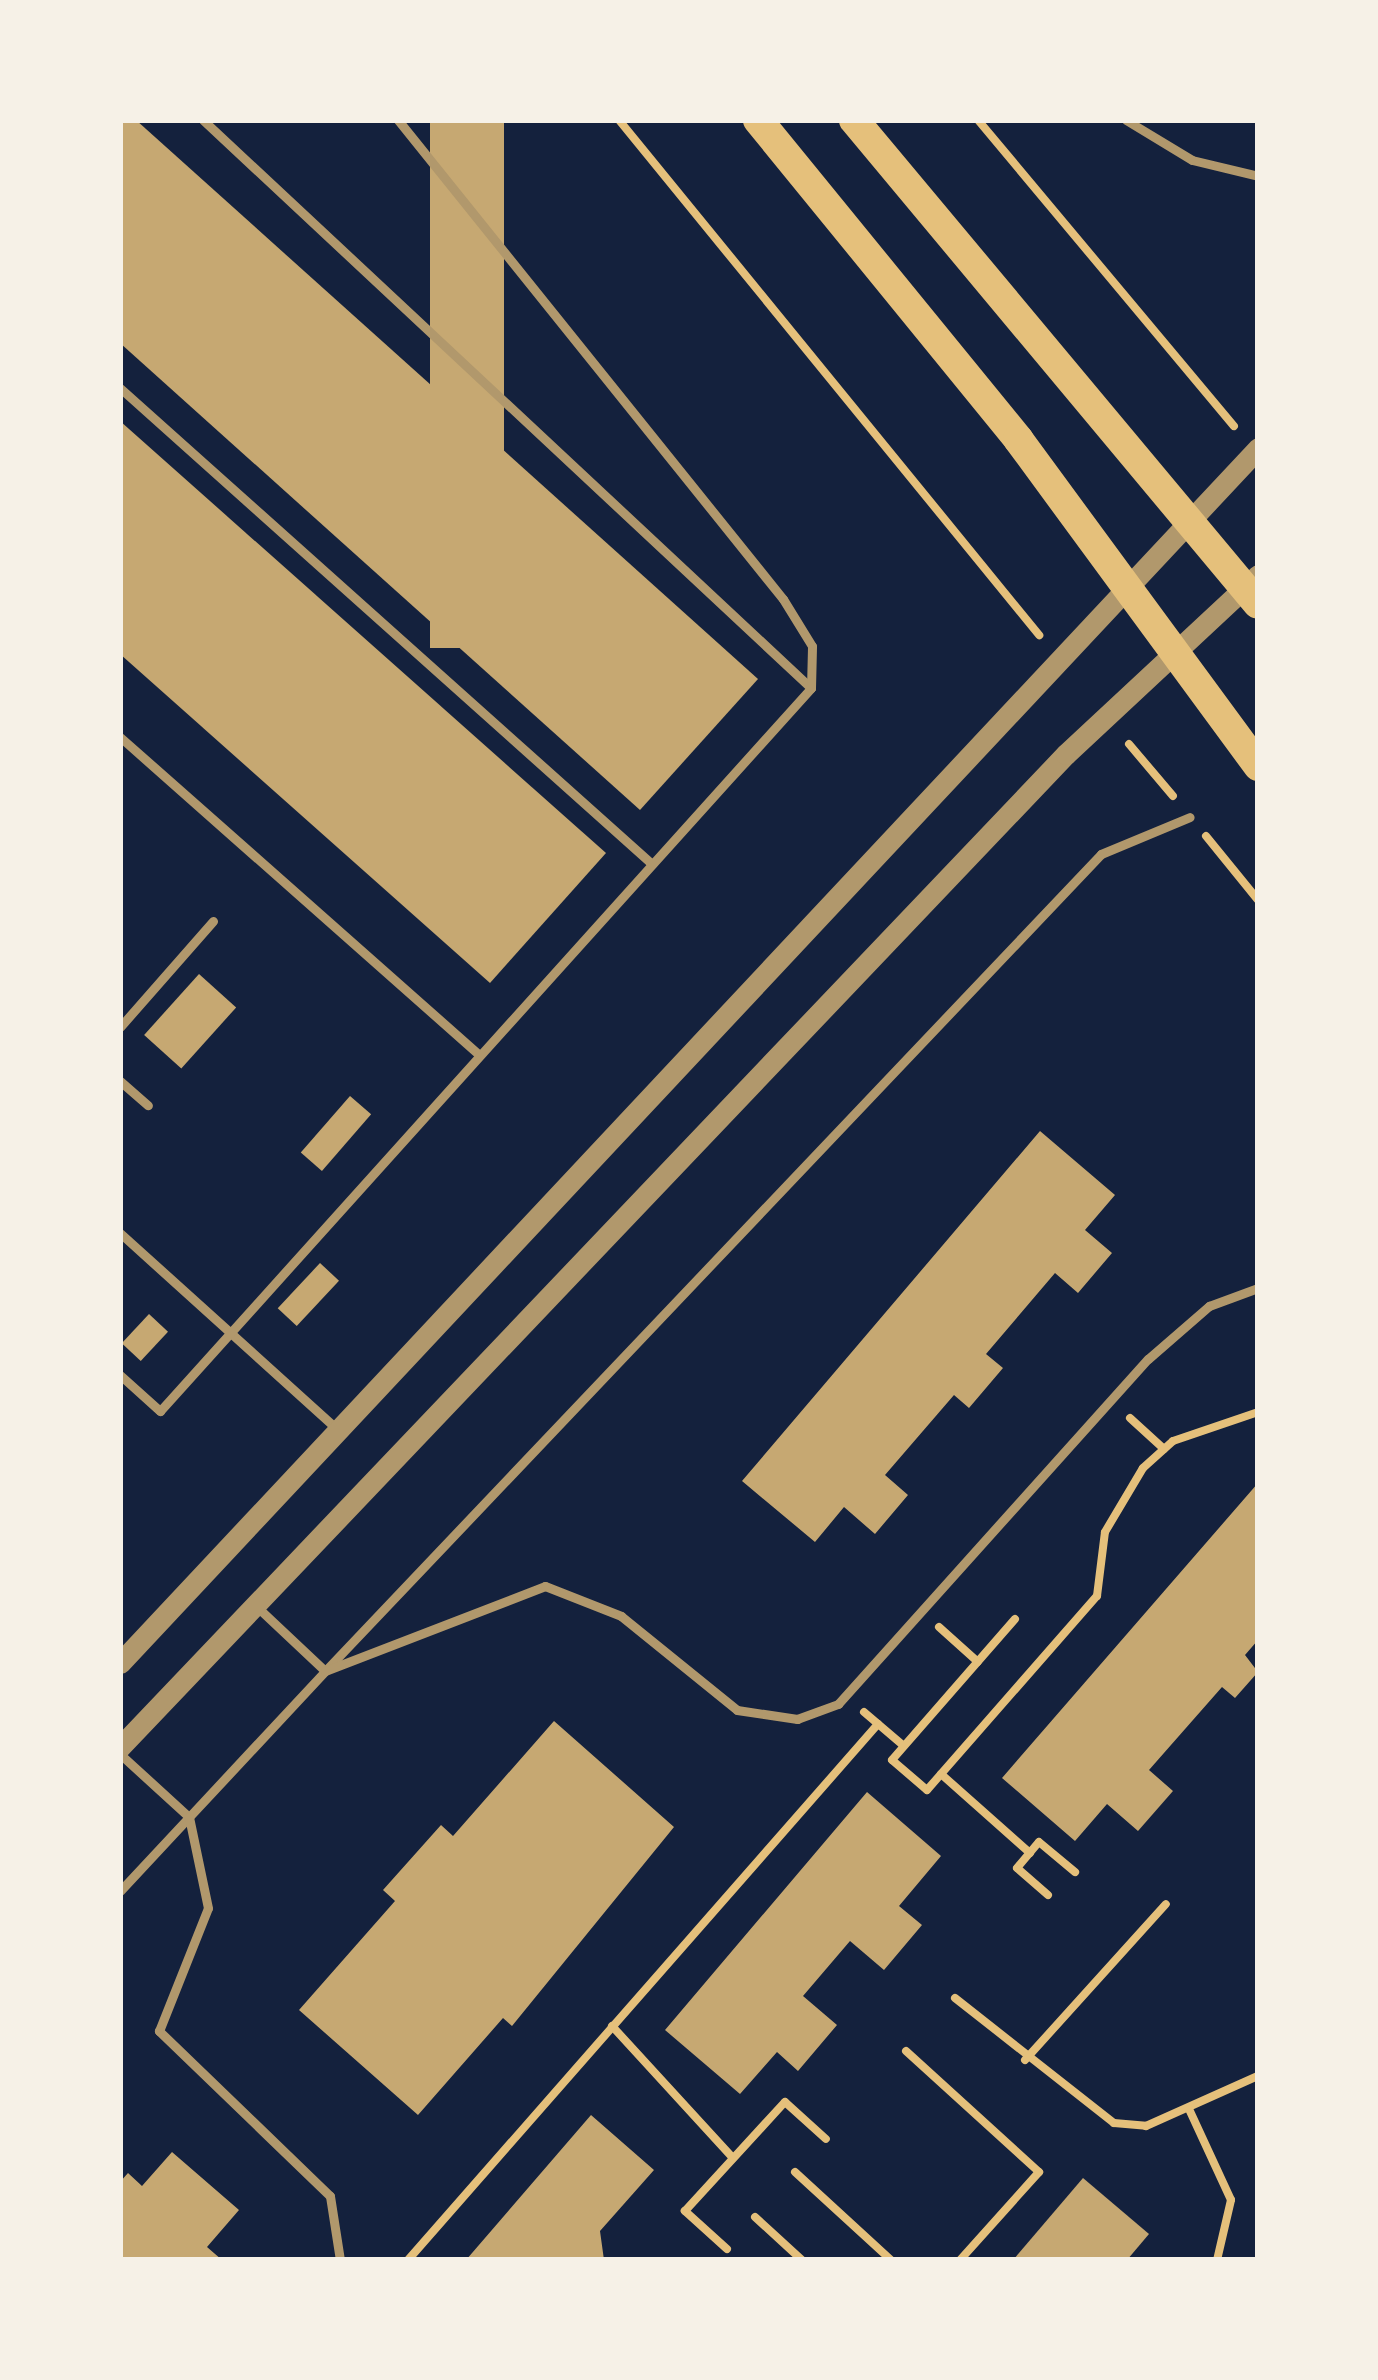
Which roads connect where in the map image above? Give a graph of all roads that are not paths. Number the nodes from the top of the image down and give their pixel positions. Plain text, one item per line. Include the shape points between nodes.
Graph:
1 (203, 120) edge
2 (398, 120) edge
3 (758, 120) edge
4 (854, 120) edge
5 (1126, 120) edge
6 (1258, 176) edge
7 (120, 388) edge
8 (1256, 450) edge
9 (1188, 524) junction
10 (1126, 587) junction
11 (1254, 589) edge
12 (1171, 656) junction
13 (811, 688) junction
14 (120, 737) edge
15 (1258, 766) edge
16 (1190, 817) road end
17 (652, 864) junction
18 (212, 921) dead end
19 (120, 1027) edge
20 (480, 1055) junction
21 (120, 1081) edge
22 (148, 1106) dead end
23 (120, 1233) edge
24 (1258, 1288) edge
25 (230, 1333) junction
26 (120, 1375) edge
27 (338, 1430) junction
28 (255, 1605) junction
29 (120, 1663) edge
30 (325, 1671) junction
31 (120, 1750) edge
32 (189, 1817) junction
33 (120, 1891) edge
34 (340, 2260) edge

1 - 13 lane
2 - 13 lane via 783,598 812,646
3 - 10 main road
4 - 9 main road
5 - 6 lane via 1192,160
7 - 17 lane
8 - 9 street
9 - 10 street
9 - 11 main road
10 - 12 main road
10 - 27 street
11 - 12 street
12 - 15 main road
12 - 28 street
13 - 17 lane
14 - 20 lane
16 - 30 lane via 1100,854
17 - 20 lane
18 - 19 lane
20 - 25 lane
21 - 22 lane
23 - 25 lane
24 - 30 lane via 1177,1330 847,1698 797,1719 737,1710 621,1616 545,1586
25 - 26 lane via 160,1411
25 - 27 lane
27 - 29 street
28 - 30 lane
28 - 31 street
30 - 32 lane
31 - 32 lane
32 - 33 lane
32 - 34 lane via 208,1908 159,2031 330,2197

